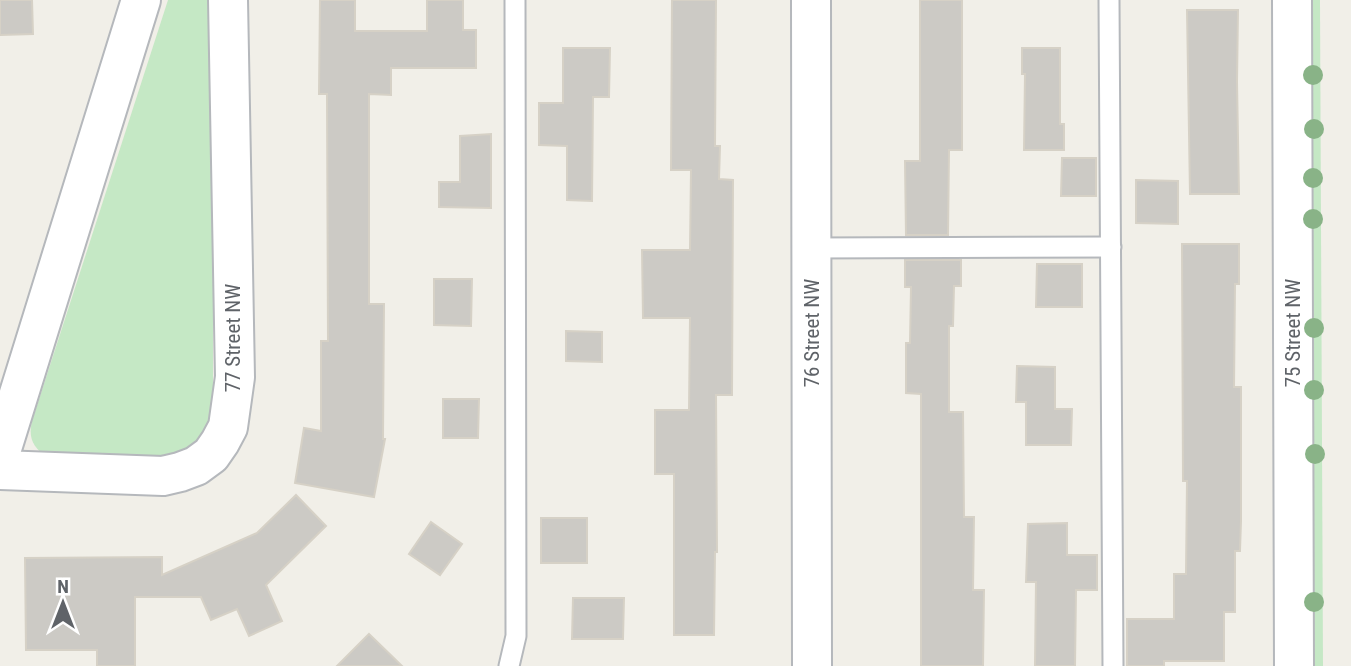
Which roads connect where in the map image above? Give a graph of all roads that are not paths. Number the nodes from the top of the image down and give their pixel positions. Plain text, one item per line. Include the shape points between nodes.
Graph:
1 (141, 0) edge
2 (228, 0) edge
3 (515, 0) edge
4 (811, 0) edge
5 (1109, 0) edge
6 (1292, 0) edge
7 (1111, 247) junction
8 (812, 248) junction
9 (0, 455) edge
10 (0, 470) edge
11 (509, 666) edge
12 (812, 666) edge
13 (1113, 666) edge
14 (1294, 666) edge

1 - 9 street
2 - 10 street, 77 Street NW via 235,377 228,427 211,456 163,476
3 - 11 lane via 516,636
4 - 8 street, 76 Street NW
5 - 7 lane
6 - 14 street, 75 Street NW
7 - 8 lane
7 - 13 lane
8 - 12 street, 76 Street NW

